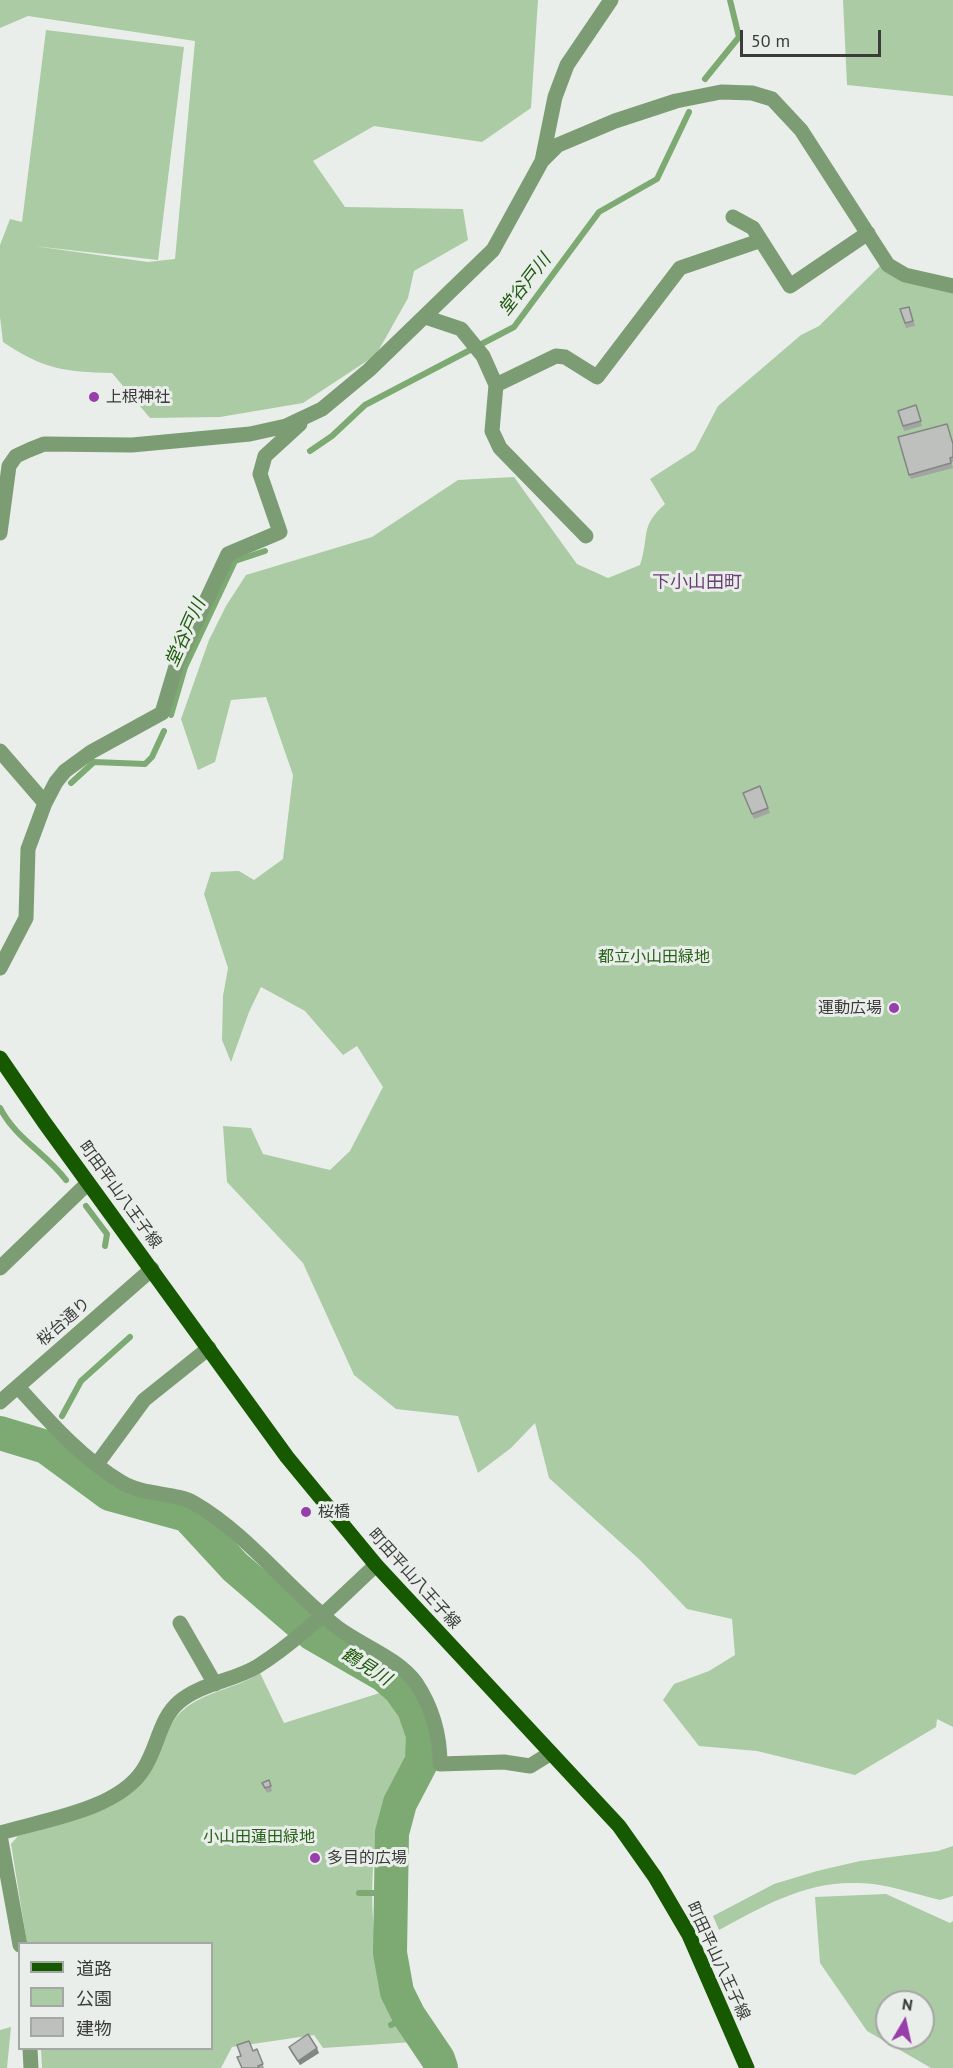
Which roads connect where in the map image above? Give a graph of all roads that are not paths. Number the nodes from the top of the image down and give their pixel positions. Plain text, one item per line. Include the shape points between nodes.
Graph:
1 (611, 0) edge
2 (542, 161) junction
3 (733, 217) dead end
4 (868, 233) junction
5 (759, 241) junction
6 (953, 286) edge
7 (425, 317) junction
8 (496, 386) junction
9 (309, 416) junction
10 (0, 533) edge
11 (586, 536) dead end
12 (0, 751) edge
13 (45, 803) junction
14 (0, 968) edge
15 (0, 1058) edge
16 (88, 1183) junction
17 (0, 1268) edge
18 (152, 1269) junction
19 (209, 1348) junction
20 (18, 1387) junction
21 (0, 1402) edge
22 (97, 1464) junction
23 (376, 1565) junction
24 (319, 1616) junction
25 (180, 1623) dead end
26 (215, 1684) junction
27 (551, 1753) junction
28 (0, 1834) edge
29 (2, 1855) edge
30 (19, 1942) edge
31 (30, 2050) edge
32 (742, 2067) edge
33 (31, 2068) edge

1 - 2 street via 563,75
2 - 4 street via 558,145 676,101 721,92 752,93 771,99 801,130
2 - 7 street via 493,250
3 - 5 street via 753,228
4 - 5 street via 790,286
4 - 6 street via 888,265 905,275
5 - 8 street via 680,268 597,377 565,357 556,356
7 - 8 street via 467,333
7 - 9 street via 345,392
8 - 11 street via 492,431 500,448
9 - 10 street via 270,431 239,435 132,445 44,444 16,456 9,466
9 - 13 street via 265,456 260,474 280,532 228,554 177,663 162,713 65,771
12 - 13 street
13 - 14 street via 28,849 26,918
15 - 16 main road, 町田平山八王子線
16 - 17 street
16 - 18 main road, 町田平山八王子線
18 - 19 main road, 町田平山八王子線
18 - 20 street, 桜台通り
19 - 22 street via 144,1400
19 - 23 main road, 町田平山八王子線 via 287,1457
20 - 21 street, 桜台通り
20 - 22 street via 60,1434
22 - 24 street via 122,1482 148,1493 191,1501 222,1520
23 - 24 street
23 - 27 main road, 町田平山八王子線
24 - 26 street via 257,1667
24 - 27 street via 414,1681 436,1725 440,1764 504,1762 530,1766
25 - 26 street
26 - 28 street via 189,1695 172,1710 144,1769 115,1796
27 - 32 main road, 町田平山八王子線 via 619,1826 655,1877 689,1935
28 - 29 street
29 - 30 street
31 - 33 street

